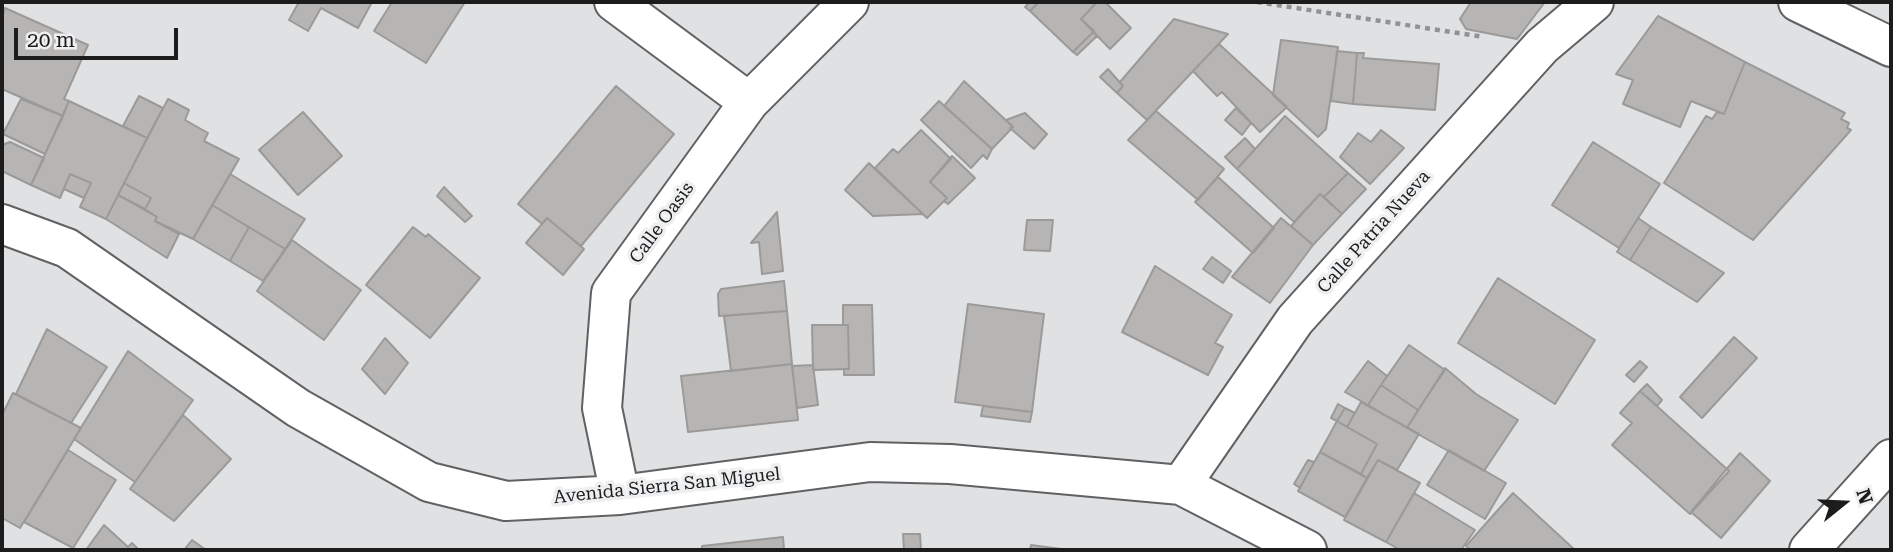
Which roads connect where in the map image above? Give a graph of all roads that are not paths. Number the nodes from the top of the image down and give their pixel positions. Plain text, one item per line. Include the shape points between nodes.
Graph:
1 (614, 2) edge
2 (849, 2) edge
3 (1594, 2) edge
4 (1798, 2) edge
5 (1891, 47) edge
6 (750, 102) junction
7 (2, 224) edge
8 (1891, 459) edge
9 (1181, 485) junction
10 (620, 495) junction
11 (1307, 550) edge
12 (1809, 550) edge

1 - 6 street
2 - 6 street, Calle Oasis
3 - 9 street, Calle Patria Nueva via 1542,46 1295,320
4 - 5 street
6 - 10 street, Calle Oasis via 611,293 602,408
7 - 10 street, Avenida Sierra San Miguel via 67,248 298,408 429,482 506,501
8 - 12 street
9 - 10 street, Avenida Sierra San Miguel via 950,464 870,462
9 - 11 street, Avenida Sierra San Miguel

